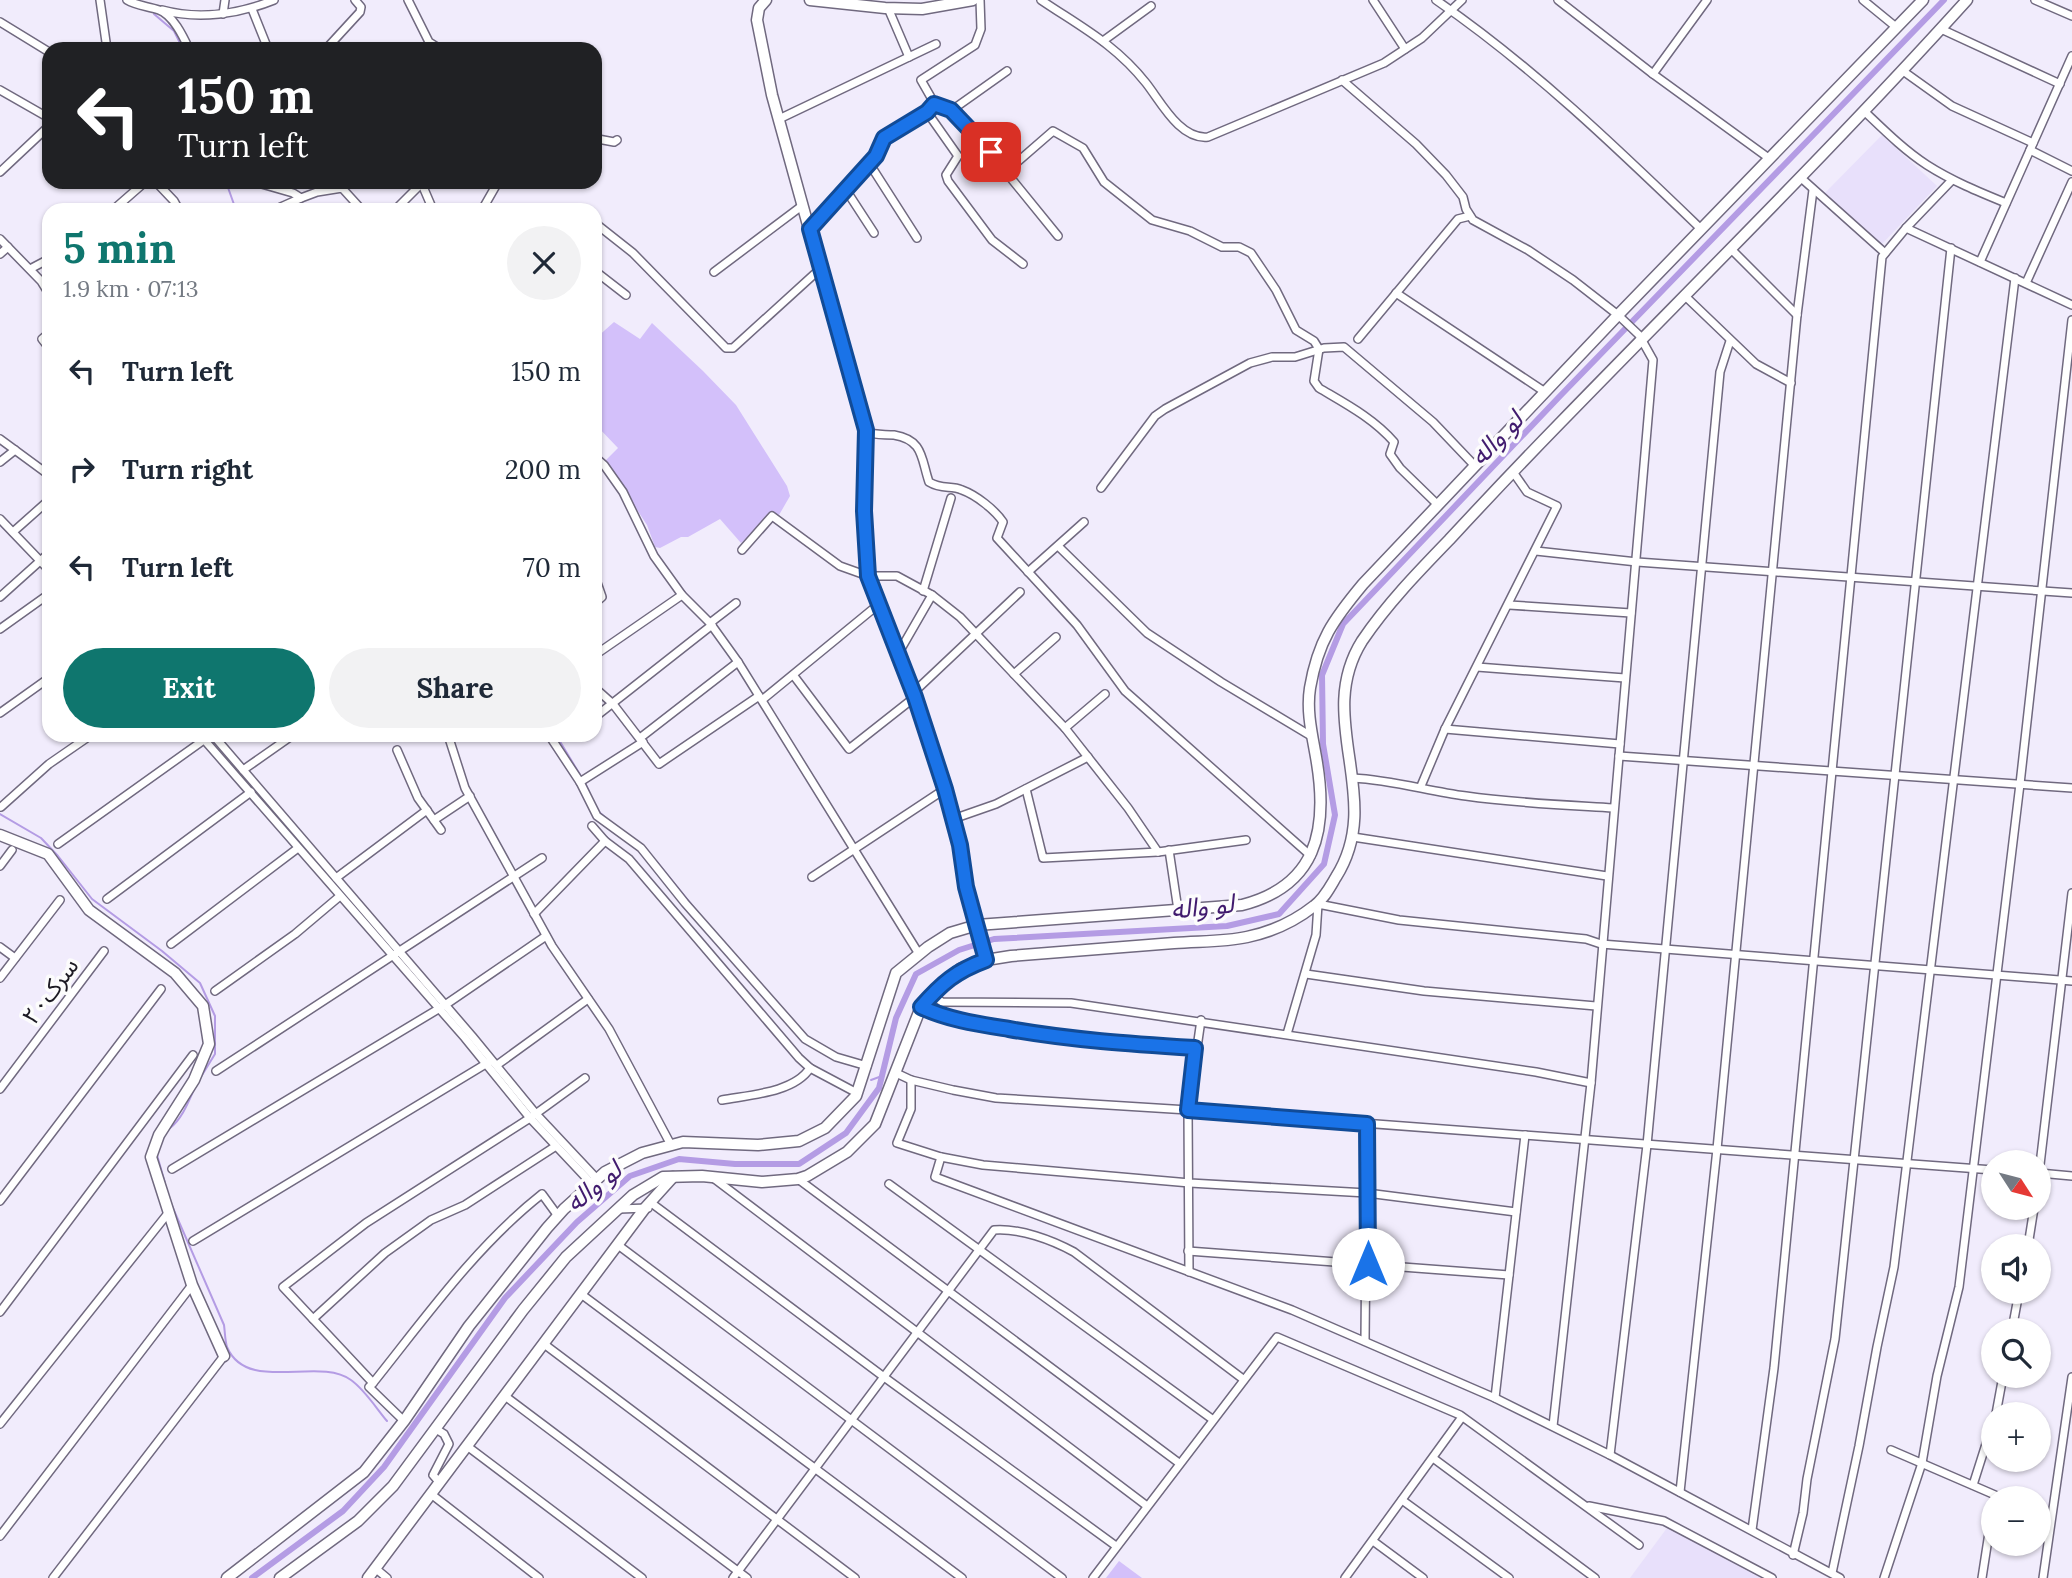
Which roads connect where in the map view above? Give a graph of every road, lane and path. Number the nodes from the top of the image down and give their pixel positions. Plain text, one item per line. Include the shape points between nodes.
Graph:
1 (100, 0) edge
2 (127, 0) edge
3 (225, 0) edge
4 (274, 0) edge
5 (355, 0) edge
6 (408, 0) edge
7 (766, 0) edge
8 (810, 0) edge
9 (974, 0) edge
10 (980, 0) edge
11 (1041, 0) edge
12 (1373, 0) edge
13 (1436, 0) edge
14 (1462, 0) edge
15 (1558, 0) edge
16 (1707, 0) edge
17 (1863, 0) edge
18 (1923, 0) edge
19 (1967, 0) edge
20 (2035, 0) edge
21 (1151, 6) dead end
22 (888, 8) junction
23 (252, 9) junction
24 (162, 10) junction
25 (1451, 11) junction
26 (223, 14) junction
27 (2072, 16) edge
28 (0, 22) edge
29 (1896, 27) junction
30 (1941, 29) junction
31 (1103, 41) junction
32 (106, 42) edge
33 (186, 42) edge
34 (265, 42) edge
35 (332, 42) edge
36 (429, 42) edge
37 (936, 44) dead end
38 (42, 48) edge
39 (1405, 49) junction
40 (2072, 56) edge
41 (909, 57) junction
42 (1007, 71) dead end
43 (1903, 71) junction
44 (1653, 74) junction
45 (1342, 80) junction
46 (2060, 84) junction
47 (0, 90) edge
48 (934, 104) junction
49 (951, 110) junction
50 (1864, 111) junction
51 (927, 112) junction
52 (42, 114) edge
53 (779, 119) junction
54 (42, 133) edge
55 (602, 140) edge
56 (617, 140) dead end
57 (2032, 146) junction
58 (1770, 159) junction
59 (869, 163) junction
60 (1007, 171) junction
61 (2072, 171) edge
62 (0, 172) edge
63 (1800, 177) junction
64 (1952, 180) junction
65 (2072, 182) edge
66 (137, 189) edge
67 (162, 189) edge
68 (279, 189) edge
69 (316, 189) edge
70 (336, 189) edge
71 (343, 189) edge
72 (414, 189) edge
73 (846, 190) junction
74 (1813, 190) junction
75 (317, 192) junction
76 (300, 198) junction
77 (121, 203) edge
78 (173, 203) edge
79 (290, 203) edge
80 (356, 203) edge
81 (402, 203) edge
82 (2006, 203) junction
83 (803, 205) junction
84 (1470, 216) junction
85 (1906, 228) junction
86 (602, 229) edge
87 (810, 229) junction
88 (1701, 229) junction
89 (874, 233) dead end
90 (1058, 236) dead end
91 (917, 238) dead end
92 (0, 239) edge
93 (8, 247) junction
94 (1951, 248) junction
95 (1731, 249) junction
96 (1885, 253) junction
97 (0, 254) edge
98 (1980, 262) junction
99 (42, 263) edge
100 (1023, 264) dead end
101 (821, 268) junction
102 (30, 270) junction
103 (714, 272) dead end
104 (602, 276) edge
105 (2015, 278) junction
106 (2026, 283) junction
107 (42, 285) edge
108 (1396, 293) junction
109 (626, 295) dead end
110 (1684, 295) junction
111 (2072, 305) edge
112 (1797, 316) junction
113 (1621, 317) junction
114 (2072, 320) edge
115 (1641, 337) junction
116 (1358, 339) dead end
117 (1730, 341) junction
118 (1319, 349) junction
119 (1791, 383) junction
120 (1545, 392) junction
121 (866, 430) junction
122 (0, 439) edge
123 (15, 450) junction
124 (0, 463) edge
125 (602, 463) edge
126 (1475, 466) junction
127 (42, 470) edge
128 (1513, 472) junction
129 (1101, 488) dead end
130 (951, 498) dead end
131 (1438, 505) junction
132 (42, 506) edge
133 (0, 519) edge
134 (1084, 522) dead end
135 (13, 532) junction
136 (1058, 546) junction
137 (742, 550) dead end
138 (1536, 551) junction
139 (40, 560) joint
140 (1637, 562) junction
141 (1701, 567) junction
142 (1028, 572) junction
143 (1771, 572) junction
144 (868, 576) junction
145 (1851, 577) junction
146 (1916, 582) junction
147 (1979, 586) junction
148 (923, 591) junction
149 (1020, 592) dead end
150 (2042, 592) junction
151 (2072, 593) edge
152 (682, 595) junction
153 (932, 595) junction
154 (0, 597) edge
155 (42, 599) edge
156 (737, 603) dead end
157 (879, 604) junction
158 (1509, 606) junction
159 (1631, 613) junction
160 (711, 624) junction
161 (0, 629) edge
162 (976, 634) junction
163 (1056, 637) dead end
164 (602, 650) edge
165 (898, 654) junction
166 (738, 662) junction
167 (1477, 667) junction
168 (1014, 674) junction
169 (794, 676) junction
170 (1625, 678) junction
171 (42, 683) edge
172 (602, 694) edge
173 (1105, 694) dead end
174 (914, 695) junction
175 (761, 698) junction
176 (0, 702) edge
177 (613, 704) junction
178 (2, 711) edge
179 (602, 712) edge
180 (1065, 728) junction
181 (1445, 729) junction
182 (1311, 736) junction
183 (642, 740) junction
184 (81, 742) edge
185 (199, 742) edge
186 (212, 742) edge
187 (213, 742) edge
188 (283, 742) edge
189 (451, 742) edge
190 (557, 742) edge
191 (1620, 744) junction
192 (397, 750) dead end
193 (1619, 756) junction
194 (1088, 757) junction
195 (1684, 759) junction
196 (1753, 764) junction
197 (243, 770) junction
198 (1832, 770) junction
199 (1896, 775) junction
200 (1353, 778) junction
201 (1955, 779) junction
202 (580, 782) junction
203 (2020, 784) junction
204 (1421, 786) junction
205 (2072, 788) edge
206 (945, 789) junction
207 (1026, 789) junction
208 (251, 792) junction
209 (470, 796) junction
210 (1, 807) edge
211 (1613, 808) junction
212 (427, 810) junction
213 (953, 819) junction
214 (434, 820) junction
215 (592, 826) dead end
216 (441, 830) dead end
217 (0, 835) edge
218 (1353, 838) junction
219 (1246, 840) dead end
220 (605, 841) junction
221 (58, 845) dead end
222 (298, 848) junction
223 (855, 849) junction
224 (12, 850) dead end
225 (1169, 850) junction
226 (1158, 852) junction
227 (1311, 856) junction
228 (542, 858) dead end
229 (0, 866) edge
230 (513, 875) junction
231 (1607, 876) junction
232 (812, 877) dead end
233 (336, 878) junction
234 (2072, 893) edge
235 (340, 896) junction
236 (107, 899) dead end
237 (60, 900) dead end
238 (1318, 904) junction
239 (1178, 910) junction
240 (534, 914) junction
241 (978, 929) junction
242 (546, 936) junction
243 (171, 944) dead end
244 (1601, 944) junction
245 (0, 947) edge
246 (1666, 950) junction
247 (104, 951) dead end
248 (395, 953) junction
249 (919, 954) junction
250 (1734, 956) junction
251 (15, 958) junction
252 (985, 958) junction
253 (1814, 961) junction
254 (1876, 966) junction
255 (1931, 970) junction
256 (1306, 974) junction
257 (1998, 975) junction
258 (0, 978) edge
259 (2062, 980) junction
260 (2072, 981) edge
261 (161, 989) dead end
262 (215, 991) dead end
263 (932, 994) junction
264 (588, 999) junction
265 (1596, 1006) junction
266 (441, 1007) junction
267 (921, 1007) junction
268 (1201, 1020) junction
269 (1287, 1034) junction
270 (1195, 1048) junction
271 (193, 1055) dead end
272 (492, 1063) junction
273 (867, 1066) junction
274 (810, 1068) junction
275 (216, 1071) dead end
276 (896, 1073) junction
277 (585, 1078) dead end
278 (911, 1080) junction
279 (1591, 1083) junction
280 (0, 1089) edge
281 (857, 1093) junction
282 (722, 1100) dead end
283 (1188, 1110) junction
284 (533, 1116) junction
285 (1367, 1124) junction
286 (1525, 1135) junction
287 (1585, 1140) junction
288 (671, 1145) junction
289 (1647, 1145) junction
290 (556, 1146) junction
291 (1717, 1149) junction
292 (1795, 1155) junction
293 (941, 1157) junction
294 (1855, 1159) junction
295 (1908, 1163) junction
296 (172, 1169) dead end
297 (1974, 1169) junction
298 (1981, 1169) edge
299 (2072, 1176) edge
300 (673, 1177) junction
301 (711, 1177) junction
302 (798, 1179) junction
303 (594, 1182) junction
304 (1190, 1183) junction
305 (889, 1184) dead end
306 (1367, 1193) junction
307 (0, 1201) edge
308 (650, 1206) junction
309 (619, 1209) junction
310 (169, 1212) junction
311 (1516, 1212) junction
312 (558, 1216) junction
313 (193, 1241) dead end
314 (618, 1245) junction
315 (979, 1250) junction
316 (1188, 1251) junction
317 (1368, 1264) junction
318 (1189, 1272) junction
319 (1509, 1275) junction
320 (192, 1285) junction
321 (948, 1291) junction
322 (581, 1294) junction
323 (0, 1312) edge
324 (313, 1319) junction
325 (917, 1333) junction
326 (1365, 1341) junction
327 (544, 1344) junction
328 (224, 1356) joint
329 (884, 1377) junction
330 (2072, 1377) edge
331 (1243, 1379) junction
332 (373, 1383) junction
333 (505, 1396) junction
334 (1495, 1398) junction
335 (1462, 1416) junction
336 (1212, 1419) junction
337 (851, 1420) junction
338 (404, 1421) junction
339 (0, 1424) edge
340 (1553, 1426) junction
341 (436, 1429) junction
342 (467, 1446) junction
343 (1891, 1450) dead end
344 (1610, 1455) junction
345 (1433, 1458) junction
346 (1981, 1460) edge
347 (1179, 1463) junction
348 (1922, 1463) junction
349 (815, 1469) junction
350 (439, 1482) junction
351 (1973, 1485) junction
352 (1981, 1489) edge
353 (1680, 1492) junction
354 (430, 1494) junction
355 (1402, 1500) junction
356 (1585, 1505) junction
357 (1147, 1506) junction
358 (777, 1520) junction
359 (1752, 1530) junction
360 (0, 1536) edge
361 (1373, 1541) junction
362 (1639, 1545) dead end
363 (1116, 1546) junction
364 (1793, 1555) junction
365 (1986, 1556) edge
366 (375, 1569) junction
367 (1832, 1573) junction
368 (735, 1574) edge
369 (53, 1578) edge
370 (227, 1578) edge
371 (280, 1578) edge
372 (368, 1578) edge
373 (387, 1578) edge
374 (539, 1578) edge
375 (642, 1578) edge
376 (747, 1578) edge
377 (855, 1578) edge
378 (962, 1578) edge
379 (1062, 1578) edge
380 (1093, 1578) edge
381 (1345, 1578) edge
382 (1423, 1578) edge
383 (1509, 1578) edge
384 (1595, 1578) edge
385 (1773, 1578) edge
386 (1840, 1578) edge
387 (1884, 1578) edge
388 (1983, 1578) edge
389 (2043, 1578) edge

1 - 32 street
2 - 24 street
3 - 26 street
4 - 23 street
5 - 35 street via 360,12
6 - 36 street
7 - 53 street via 757,20
8 - 22 street
9 - 22 street via 922,9
10 - 48 street via 981,29 975,45 921,80
11 - 31 street
12 - 39 street
13 - 25 street
14 - 25 street
15 - 44 street
16 - 44 street
17 - 29 street
18 - 29 street
19 - 30 street
20 - 27 street
21 - 31 street
22 - 41 street
23 - 26 street
23 - 34 street
24 - 26 street via 180,15
24 - 33 street
25 - 39 street
25 - 88 street via 1593,125
28 - 38 street
29 - 58 street
30 - 43 street
30 - 46 street
31 - 45 street via 1144,80 1180,126 1200,138
37 - 41 street
39 - 45 street
40 - 46 street
41 - 53 street
42 - 49 street
43 - 50 street
43 - 57 street via 1952,106
44 - 58 street
45 - 84 street via 1446,175 1463,197
46 - 57 street
47 - 52 street
48 - 49 street
48 - 51 street
49 - 60 street
50 - 63 street
50 - 64 street via 1905,149
51 - 59 street via 884,138
51 - 100 street via 958,156 947,181 992,240
53 - 83 street
54 - 62 street
55 - 56 street
57 - 61 street
57 - 82 street
58 - 88 street
59 - 73 street
59 - 91 street
60 - 90 street
60 - 118 street via 1053,131 1066,137 1083,148 1104,182 1152,220 1251,253 1296,330
63 - 74 street
63 - 95 street
64 - 82 street
64 - 85 street
65 - 106 street
66 - 77 street
67 - 78 street
68 - 76 street
69 - 75 street
70 - 75 street
71 - 80 street
72 - 81 street
73 - 87 street
73 - 89 street
74 - 96 street
74 - 112 street
75 - 76 street
76 - 79 street
82 - 98 street
83 - 87 street
83 - 103 street
84 - 108 street via 1458,219
84 - 113 street via 1573,280
85 - 94 street
85 - 96 street
86 - 101 street via 633,253 726,348 733,348
87 - 101 street
88 - 113 street
92 - 93 street
93 - 97 street
93 - 102 street
94 - 98 street
94 - 146 street
95 - 110 street
95 - 112 street
96 - 145 street
98 - 105 street
99 - 102 street
101 - 121 street
102 - 107 street
104 - 109 street
105 - 106 street
105 - 147 street
106 - 111 street
108 - 116 street
108 - 120 street
110 - 115 street
110 - 117 street
112 - 119 street
113 - 115 street
113 - 120 street
114 - 150 street
115 - 128 street
115 - 140 street via 1653,360
117 - 119 street via 1756,364
117 - 141 street via 1720,372
118 - 126 street via 1345,347 1433,422
118 - 129 street via 1250,363 1165,409
118 - 131 street via 1314,382 1382,429 1394,442 1390,454 1400,468
119 - 143 street
120 - 126 street
121 - 142 street via 909,440 921,450 929,482 938,488 961,489 997,514 1003,522 997,538
121 - 144 street
122 - 123 street
123 - 124 street
123 - 127 street
125 - 152 street via 623,492 654,556
126 - 131 street
128 - 138 street via 1527,492 1557,506
128 - 200 street via 1387,606 1350,663 1343,712
130 - 148 street
131 - 182 street via 1333,620 1318,653 1310,691
132 - 135 street
133 - 135 street
134 - 136 street
135 - 139 street
136 - 142 street
136 - 182 street via 1147,633
137 - 144 street via 772,516 840,566
138 - 140 street
138 - 158 street
139 - 154 street
140 - 141 street
140 - 159 street
141 - 143 street
141 - 195 street
142 - 227 street via 1077,625 1125,691
143 - 145 street
143 - 196 street
144 - 148 street via 897,576
144 - 157 street
145 - 146 street
145 - 198 street
146 - 147 street
146 - 199 street
147 - 150 street
147 - 201 street
148 - 153 street
149 - 162 street
150 - 151 street
150 - 203 street
152 - 160 street
152 - 164 street
153 - 162 street
153 - 165 street
155 - 161 street
156 - 160 street
157 - 165 street
157 - 169 street
158 - 159 street
158 - 167 street
159 - 170 street
160 - 166 street
160 - 177 street
162 - 168 street
162 - 174 street
163 - 168 street
165 - 174 street
166 - 175 street
166 - 183 street
167 - 170 street
167 - 181 street
168 - 180 street
169 - 174 street via 849,749
169 - 175 street
170 - 191 street
171 - 178 street
172 - 177 street
173 - 180 street
174 - 206 street
175 - 183 street via 659,764
175 - 223 street
176 - 178 street
177 - 179 street
177 - 183 street
180 - 194 street
181 - 191 street
181 - 204 street
182 - 227 street via 1320,831
183 - 202 street
184 - 210 street
185 - 221 street
186 - 208 street
187 - 197 street
188 - 197 street
189 - 209 street
190 - 202 street
191 - 193 street
192 - 212 street
193 - 195 street
193 - 211 street
194 - 207 street
194 - 226 street
195 - 196 street
195 - 246 street
196 - 198 street
196 - 250 street
197 - 233 street
198 - 199 street
198 - 253 street
199 - 201 street
199 - 254 street
200 - 204 street
200 - 218 street
201 - 203 street
201 - 255 street
202 - 273 street via 597,816 641,848 805,1039 836,1057
203 - 205 street
203 - 257 street
204 - 211 street via 1464,796
206 - 213 street
206 - 223 street
207 - 213 street
207 - 226 street via 1044,858
208 - 222 street
208 - 236 street
209 - 214 street
209 - 230 street
211 - 231 street
212 - 214 street
212 - 233 street
213 - 241 street
214 - 216 street
215 - 220 street
217 - 310 street via 48,854 89,910 175,973 203,1006 208,1044 194,1080 159,1135 151,1157
218 - 231 street
218 - 238 street via 1341,869
219 - 225 street
220 - 240 street
220 - 274 street via 629,859
222 - 235 street
222 - 243 street
223 - 232 street
223 - 249 street
224 - 229 street
225 - 226 street
225 - 239 street
227 - 239 street via 1303,870 1264,900
228 - 230 street
230 - 240 street
230 - 248 street
231 - 244 street
233 - 248 street
234 - 259 street
235 - 248 street
235 - 262 street
237 - 251 street
238 - 244 street via 1399,920
238 - 252 street via 1286,925 1248,937
238 - 256 street via 1317,935
239 - 241 street
240 - 242 street
241 - 249 street via 950,933
241 - 252 street
242 - 264 street
242 - 266 street
244 - 246 street
244 - 265 street
245 - 251 street
246 - 250 street
246 - 289 street
247 - 280 street, سرک۲۰
248 - 266 street
248 - 275 street
249 - 273 street via 896,973
250 - 253 street
250 - 291 street
251 - 258 street
252 - 263 street via 960,969
253 - 254 street
253 - 292 street
254 - 255 street
254 - 294 street
255 - 257 street
255 - 295 street
256 - 265 street via 1424,991
256 - 269 street
257 - 259 street
257 - 297 street
259 - 260 street
259 - 299 street via 2039,1174
261 - 307 street
263 - 267 street
263 - 268 street via 942,1002 1071,1003
264 - 272 street
264 - 288 street
265 - 279 street
266 - 272 street
266 - 296 street
267 - 270 street via 960,1021 1063,1038
267 - 276 street
268 - 269 street
268 - 270 street
269 - 279 street
270 - 283 street
271 - 323 street
272 - 284 street
272 - 313 street
273 - 281 street
274 - 281 street
274 - 282 street via 787,1086
276 - 278 street
276 - 302 street via 875,1124 847,1153
277 - 284 street
278 - 283 street via 996,1098
278 - 293 street via 911,1109 897,1143
279 - 287 street
281 - 288 street via 825,1128 799,1141
283 - 285 street
283 - 304 street
284 - 290 street
284 - 303 street
284 - 324 street via 366,1223 283,1287
285 - 286 street
285 - 306 street
286 - 287 street
286 - 311 street
287 - 289 street
287 - 340 street
288 - 303 street via 642,1153
289 - 291 street
289 - 344 street
290 - 303 street
290 - 324 street via 465,1205 431,1220 386,1253
291 - 292 street
291 - 353 street
292 - 294 street
292 - 359 street
293 - 304 street via 983,1165
293 - 318 street via 935,1177
294 - 295 street
294 - 364 street via 1835,1339
295 - 297 street
295 - 367 street via 1894,1267
297 - 298 street
297 - 348 street via 1959,1287
300 - 301 street
300 - 308 street
300 - 309 street via 663,1177
301 - 302 street via 762,1182
301 - 325 street
302 - 321 street
303 - 312 street
304 - 306 street
304 - 316 street
305 - 315 street
306 - 311 street
306 - 317 street
308 - 309 street
308 - 314 street
308 - 329 street
309 - 341 street via 566,1257
310 - 320 street
310 - 339 street
311 - 319 street
312 - 332 street via 542,1194 512,1218
312 - 338 street via 469,1326
314 - 322 street
314 - 337 street
315 - 321 street
315 - 331 street via 995,1230 1061,1245
315 - 336 street
316 - 317 street
316 - 318 street
317 - 319 street
317 - 326 street
318 - 326 street
319 - 334 street
320 - 328 street
320 - 360 street
321 - 325 street
321 - 347 street
322 - 327 street
322 - 349 street
324 - 332 street
325 - 329 street
325 - 357 street
326 - 334 street
327 - 333 street
327 - 358 street
328 - 369 street
329 - 337 street
329 - 363 street
330 - 389 street
331 - 335 street via 1274,1338 1280,1337
331 - 336 street
332 - 338 street via 369,1387
333 - 342 street
333 - 368 street
334 - 340 street
335 - 345 street
335 - 356 street
336 - 347 street
337 - 349 street
337 - 379 street
338 - 370 street via 364,1472
340 - 344 street
341 - 350 street via 449,1444 433,1475
341 - 371 street via 393,1486 358,1521
342 - 350 street
342 - 375 street
343 - 348 street
344 - 353 street
345 - 355 street
345 - 384 street
346 - 351 street
347 - 357 street
348 - 351 street
348 - 387 street
349 - 358 street
349 - 378 street
350 - 354 street
351 - 352 street
353 - 359 street
354 - 366 street
354 - 374 street
355 - 361 street
355 - 383 street
356 - 362 street
356 - 385 street via 1664,1521
357 - 363 street
358 - 368 street
358 - 377 street
359 - 364 street
361 - 381 street
361 - 382 street
363 - 380 street
364 - 367 street
365 - 388 street
366 - 372 street
366 - 373 street
367 - 386 street
368 - 376 street

